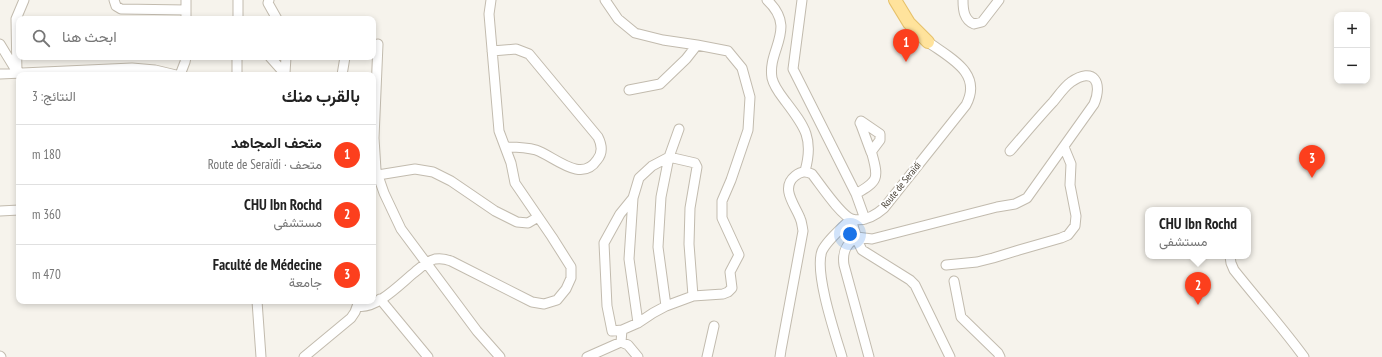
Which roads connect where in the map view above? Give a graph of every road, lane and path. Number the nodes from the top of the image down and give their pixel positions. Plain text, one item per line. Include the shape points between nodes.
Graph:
1 (24, 0) edge
2 (114, 0) edge
3 (186, 0) edge
4 (238, 0) edge
5 (269, 0) edge
6 (490, 0) edge
7 (605, 0) edge
8 (767, 0) edge
9 (802, 0) edge
10 (895, 0) edge
11 (899, 0) edge
12 (963, 0) edge
13 (999, 0) edge
14 (186, 14) edge
15 (17, 16) edge
16 (238, 16) edge
17 (275, 16) edge
18 (928, 42) junction
19 (0, 44) edge
20 (378, 44) dead end
21 (697, 45) junction
22 (492, 51) junction
23 (17, 60) edge
24 (185, 60) edge
25 (237, 60) edge
26 (273, 60) edge
27 (286, 60) edge
28 (344, 60) edge
29 (16, 72) edge
30 (17, 72) junction
31 (163, 72) edge
32 (181, 72) edge
33 (237, 72) edge
34 (283, 72) edge
35 (285, 72) edge
36 (342, 72) edge
37 (0, 74) edge
38 (376, 82) edge
39 (629, 90) dead end
40 (679, 129) dead end
41 (1064, 147) junction
42 (505, 148) junction
43 (1010, 151) dead end
44 (871, 152) dead end
45 (669, 157) junction
46 (376, 160) edge
47 (805, 171) junction
48 (378, 175) junction
49 (856, 194) junction
50 (633, 198) junction
51 (16, 210) edge
52 (0, 211) edge
53 (538, 218) junction
54 (851, 219) junction
55 (866, 219) junction
56 (857, 237) junction
57 (1230, 259) edge
58 (425, 264) junction
59 (946, 265) dead end
60 (954, 281) dead end
61 (693, 296) junction
62 (380, 299) junction
63 (376, 301) edge
64 (257, 304) edge
65 (358, 304) edge
66 (359, 304) edge
67 (371, 304) edge
68 (666, 306) junction
69 (638, 323) junction
70 (714, 326) dead end
71 (622, 330) junction
72 (621, 342) junction
73 (261, 357) edge
74 (304, 357) edge
75 (428, 357) edge
76 (500, 357) edge
77 (587, 357) edge
78 (638, 357) edge
79 (707, 357) edge
80 (780, 357) edge
81 (842, 357) edge
82 (869, 357) edge
83 (950, 357) edge
84 (1000, 357) edge
85 (1304, 357) edge

1 - 15 street
2 - 14 street via 116,6 121,9
3 - 14 street
4 - 16 street
5 - 17 street via 268,3
6 - 22 street
7 - 21 street via 618,19 635,33
8 - 47 street via 778,16 781,32 772,64 772,78 777,90 799,119 807,135 809,147
9 - 49 street via 793,69
10 - 18 main road, Route de Seraïdi via 909,23
11 - 18 main road, Route de Seraïdi
12 - 13 street via 964,14 974,24 982,22
18 - 55 street, Route de Seraïdi via 967,73 971,86 969,99 884,208
19 - 30 street
20 - 38 street
21 - 39 street via 660,84
21 - 61 street via 728,51 742,68 750,97 748,130 722,201 722,218 738,255 730,272 732,288 723,294
22 - 42 street via 499,131
22 - 42 street via 516,49 530,54 598,137 601,152 597,161 589,168 579,170 538,151
23 - 30 street
24 - 32 street
25 - 33 street
26 - 34 street
27 - 35 street
28 - 36 street
29 - 37 street
30 - 31 street via 132,68
40 - 45 street
41 - 43 street via 1097,98 1098,84 1090,76 1082,76 1070,82
41 - 56 street via 1027,198 1015,204 872,239
41 - 59 street via 1070,164 1070,185 1076,216 1075,226 1068,235 977,262
42 - 53 street via 516,183
44 - 49 street via 877,171 876,178 870,186
45 - 50 street via 652,166 639,178
45 - 61 street via 694,163 697,167 689,230
45 - 68 street via 661,197 658,247
46 - 48 street
47 - 54 street via 812,174 843,213
47 - 80 street via 793,177 788,189 803,231
48 - 53 street via 415,169 433,172 517,222 528,223
48 - 58 street via 401,230
49 - 55 street
50 - 69 street via 629,260
50 - 71 street via 620,214 604,243 607,306 612,331
51 - 52 street
53 - 58 street via 571,267 571,278 566,290 557,300 544,304 532,302 446,260 435,259
54 - 55 street
54 - 56 street
54 - 81 street via 829,240 820,259 822,285
56 - 82 street via 848,244 843,259
56 - 83 street via 866,253 914,285
57 - 85 street via 1234,270
58 - 62 street
58 - 76 street
60 - 84 street via 961,316
61 - 68 street
62 - 63 street
62 - 75 street
64 - 73 street
65 - 74 street via 351,318
66 - 67 street via 363,307
68 - 69 street
69 - 71 street
70 - 79 street
71 - 72 street
72 - 77 street
72 - 78 street via 628,345

